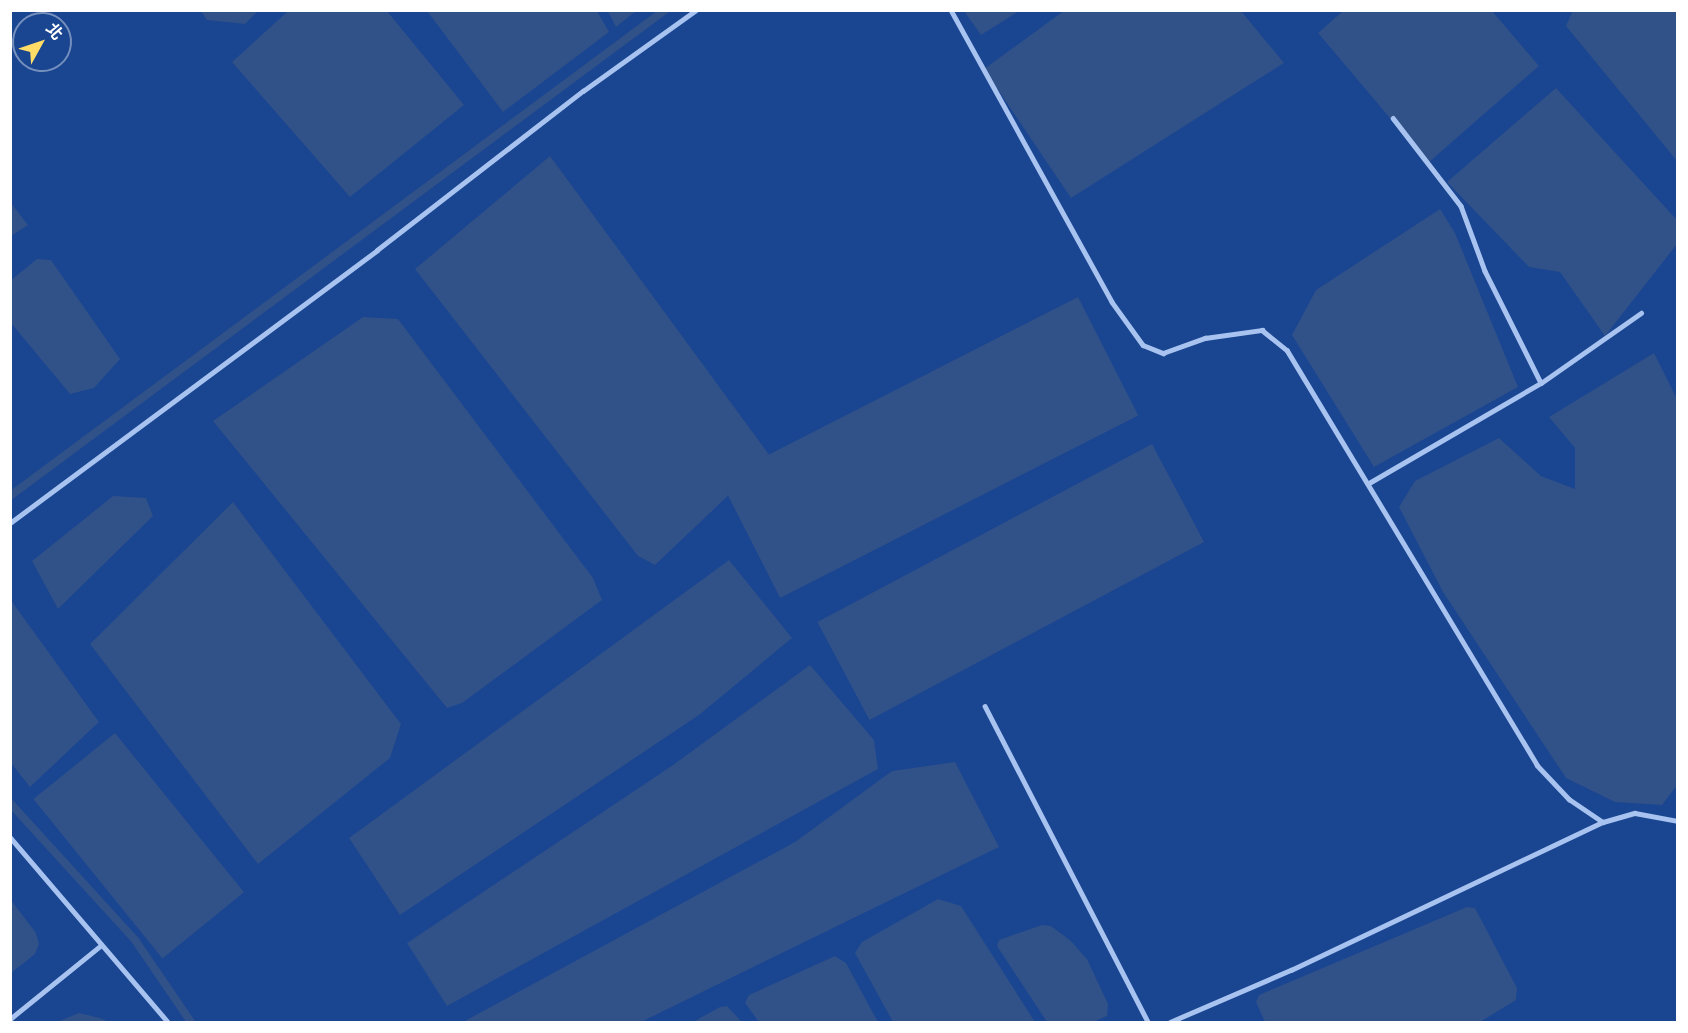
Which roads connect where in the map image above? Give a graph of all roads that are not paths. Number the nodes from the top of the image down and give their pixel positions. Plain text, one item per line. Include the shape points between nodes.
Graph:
1 (696, 10) edge
2 (951, 10) edge
3 (1393, 118) dead end
4 (1641, 313) dead end
5 (1541, 383) junction
6 (1369, 483) junction
7 (10, 523) edge
8 (985, 706) dead end
9 (1677, 820) edge
10 (1603, 822) junction
11 (10, 837) edge
12 (100, 946) junction
13 (10, 1019) edge
14 (168, 1023) edge
15 (1148, 1023) edge
16 (1170, 1023) edge

1 - 7 lane
2 - 6 lane via 1112,302 1143,345 1163,353 1205,338 1262,330 1273,336 1287,350
3 - 5 lane via 1461,206 1485,271
4 - 5 lane
5 - 6 lane
6 - 10 lane via 1537,765 1569,799
8 - 15 lane
9 - 10 lane via 1635,813
10 - 16 lane
11 - 12 lane
12 - 13 lane
12 - 14 lane

